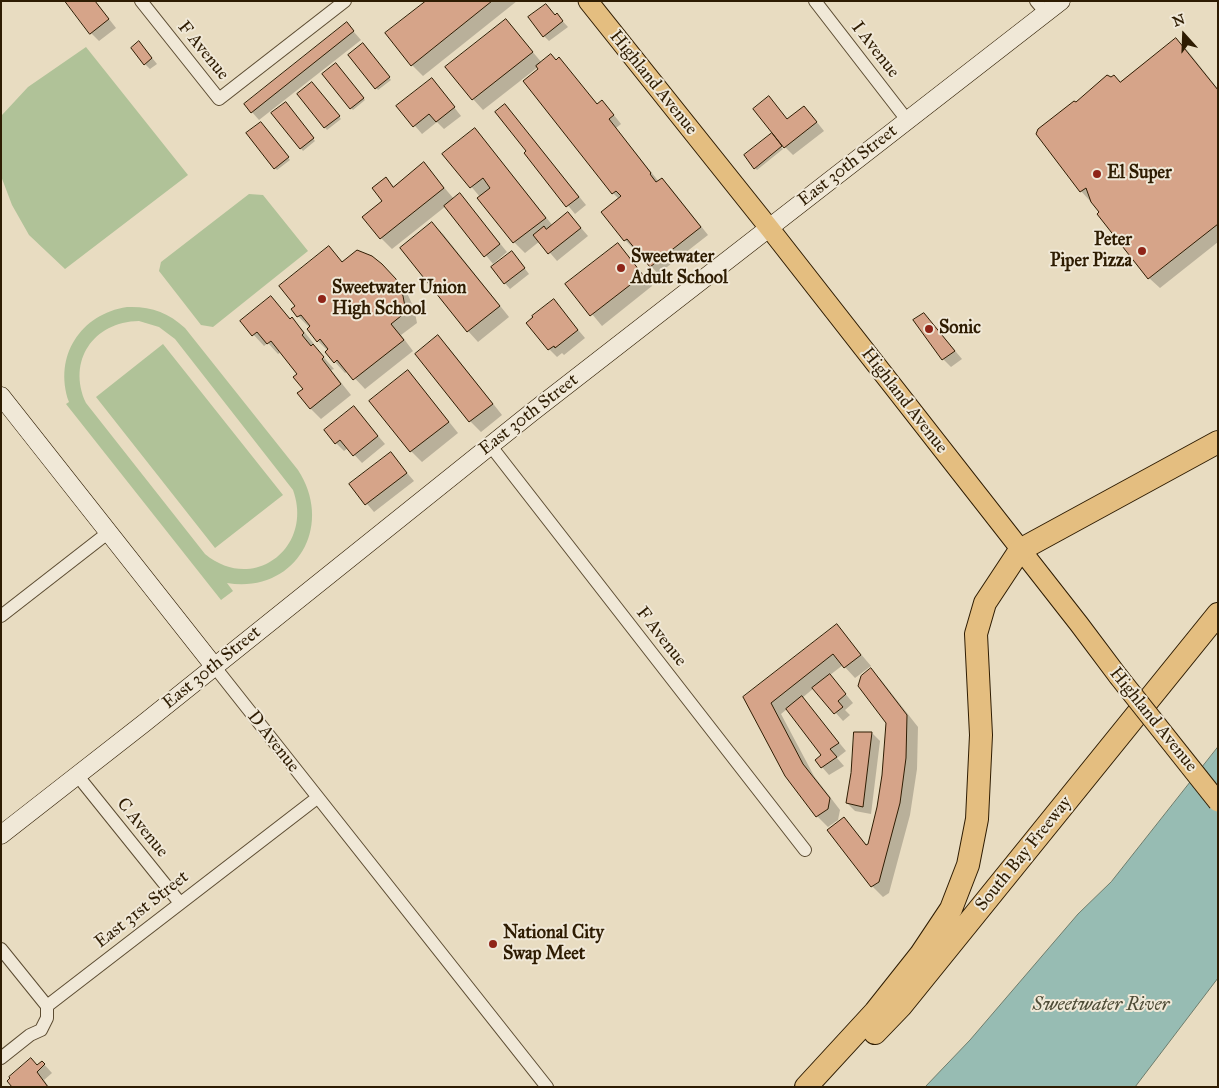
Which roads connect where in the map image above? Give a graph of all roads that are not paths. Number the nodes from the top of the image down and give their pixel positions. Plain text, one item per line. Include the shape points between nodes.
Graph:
1 (141, 1) edge
2 (345, 1) edge
3 (588, 1) edge
4 (815, 1) edge
5 (1061, 1) edge
6 (1041, 7) edge
7 (907, 120) junction
8 (770, 229) junction
9 (1, 396) edge
10 (1218, 442) edge
11 (490, 446) junction
12 (109, 532) junction
13 (1020, 550) junction
14 (1218, 614) edge
15 (1, 616) edge
16 (214, 666) junction
17 (77, 775) junction
18 (317, 798) junction
19 (1218, 802) edge
20 (1, 835) edge
21 (805, 850) dead end
22 (180, 903) junction
23 (1, 949) edge
24 (47, 1006) junction
25 (1, 1058) edge
26 (546, 1087) edge
27 (806, 1087) edge
28 (822, 1087) edge

1 - 2 street, F Avenue via 219,98
3 - 8 main road, Highland Avenue
4 - 7 street, I Avenue
5 - 6 main road, East 30th Street
6 - 7 main road, East 30th Street
7 - 8 main road, East 30th Street
8 - 11 main road, East 30th Street
8 - 13 main road, Highland Avenue
9 - 12 main road, D Avenue
10 - 13 highway
11 - 16 main road, East 30th Street
11 - 21 street, F Avenue
12 - 15 street
12 - 16 main road, D Avenue
13 - 19 main road, Highland Avenue, bridge
13 - 27 highway via 985,603 976,634 981,735 978,819 968,865 951,909 888,996
14 - 28 highway, South Bay Freeway via 901,1006
16 - 17 main road, East 30th Street
16 - 18 street, D Avenue
17 - 20 main road, East 30th Street
17 - 22 street, C Avenue
18 - 22 street, East 31st Street
18 - 26 street, D Avenue
22 - 24 street, East 31st Street
23 - 24 street
24 - 25 street via 47,1018 41,1030

